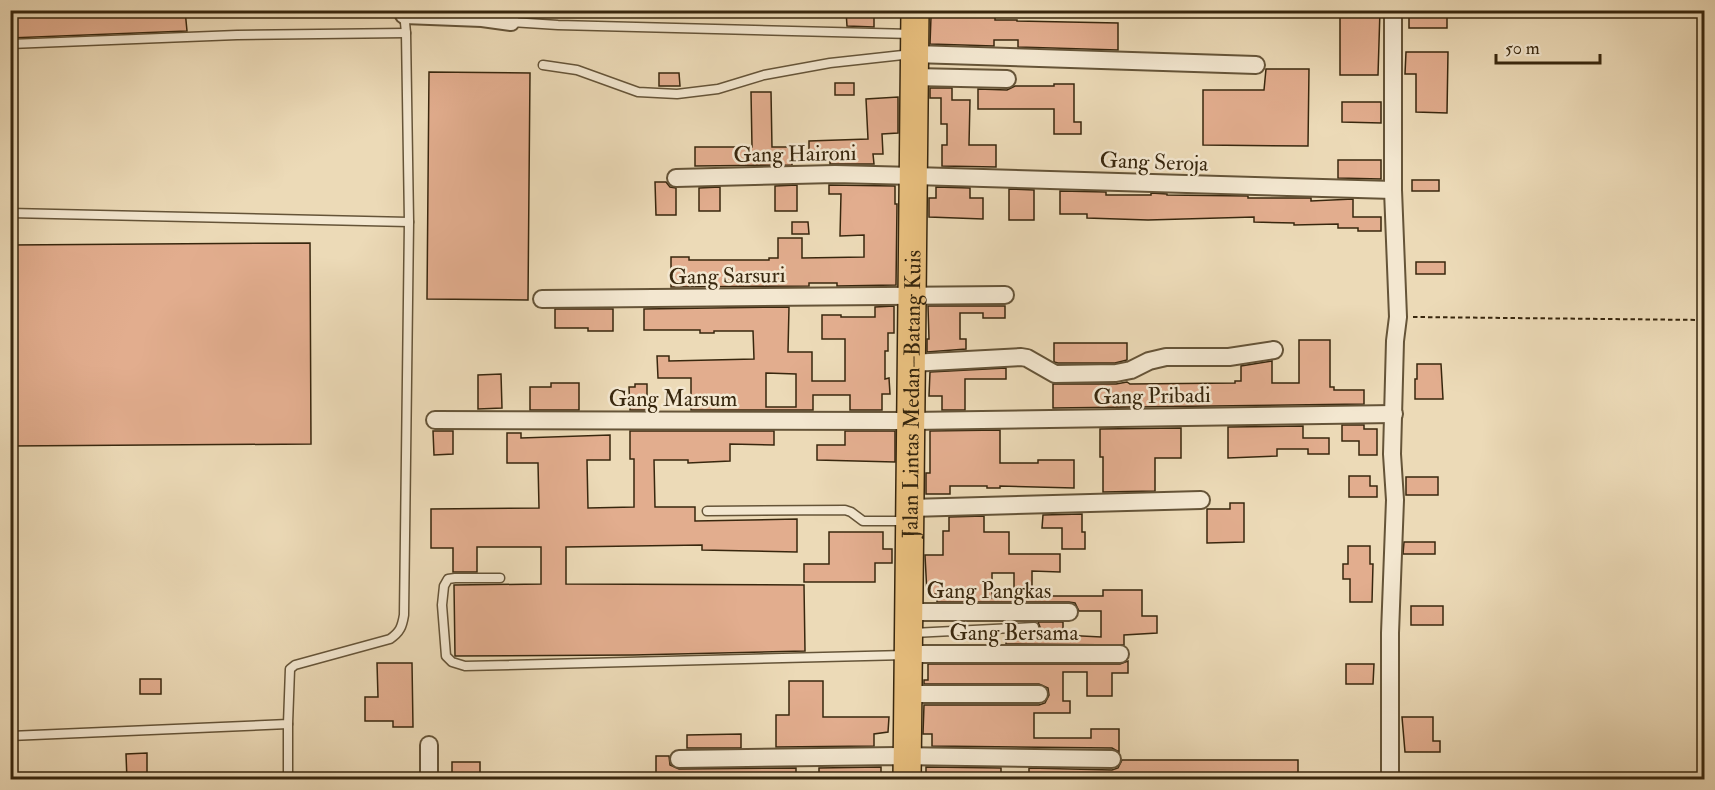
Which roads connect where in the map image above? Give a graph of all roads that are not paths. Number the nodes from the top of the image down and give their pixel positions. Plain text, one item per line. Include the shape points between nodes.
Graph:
1 (1393, 10) edge
2 (404, 13) edge
3 (511, 22) joint
4 (406, 33) junction
5 (10, 44) edge
6 (914, 44) edge
7 (543, 65) dead end
8 (1256, 65) dead end
9 (1007, 79) dead end
10 (914, 176) junction
11 (676, 178) dead end
12 (1393, 190) junction
13 (10, 213) edge
14 (409, 222) junction
15 (913, 296) junction
16 (1005, 296) dead end
17 (542, 299) dead end
18 (1274, 350) dead end
19 (911, 363) junction
20 (1394, 414) junction
21 (435, 420) dead end
22 (911, 421) junction
23 (1201, 500) dead end
24 (707, 512) dead end
25 (910, 514) junction
26 (500, 578) dead end
27 (1069, 612) dead end
28 (1034, 627) dead end
29 (909, 633) junction
30 (1120, 654) dead end
31 (909, 694) junction
32 (1039, 694) dead end
33 (288, 724) junction
34 (10, 736) edge
35 (429, 745) dead end
36 (679, 759) dead end
37 (1112, 759) dead end
38 (907, 768) edge
39 (288, 780) edge
40 (429, 780) edge
41 (1390, 780) edge

1 - 12 street
2 - 3 street
2 - 4 lane
3 - 6 lane
4 - 5 lane
4 - 14 lane
6 - 7 lane via 764,75 718,89 677,94 638,92 577,70
6 - 8 street
6 - 9 street
6 - 10 highway, Jalan Lintas Medan–Batang Kuis
10 - 11 street, Gang Haironi
10 - 12 street, Gang Seroja
10 - 15 highway, Jalan Lintas Medan–Batang Kuis
12 - 20 street via 1398,317
13 - 14 lane
14 - 33 lane via 402,627 390,639 290,669
15 - 16 street, Gang Sarsuri
15 - 17 street, Gang Sarsuri
15 - 19 highway, Jalan Lintas Medan–Batang Kuis
18 - 19 street via 1229,357 1177,355 1116,374 1054,374 1021,357
19 - 22 highway, Jalan Lintas Medan–Batang Kuis
20 - 22 street, Gang Pribadi
20 - 41 street
21 - 22 street, Gang Marsum
22 - 25 highway, Jalan Lintas Medan–Batang Kuis
23 - 25 street
24 - 25 lane via 844,510 867,522
25 - 29 highway, Jalan Lintas Medan–Batang Kuis
26 - 29 lane via 448,579 444,586 446,656 452,662 465,666
27 - 29 street, Gang Pangkas
28 - 29 lane
29 - 30 street, Gang Bersama
29 - 31 highway, Jalan Lintas Medan–Batang Kuis
31 - 32 street
31 - 38 highway, Jalan Lintas Medan–Batang Kuis
33 - 34 lane
33 - 39 lane
35 - 40 street
36 - 38 street via 749,756
37 - 38 street

